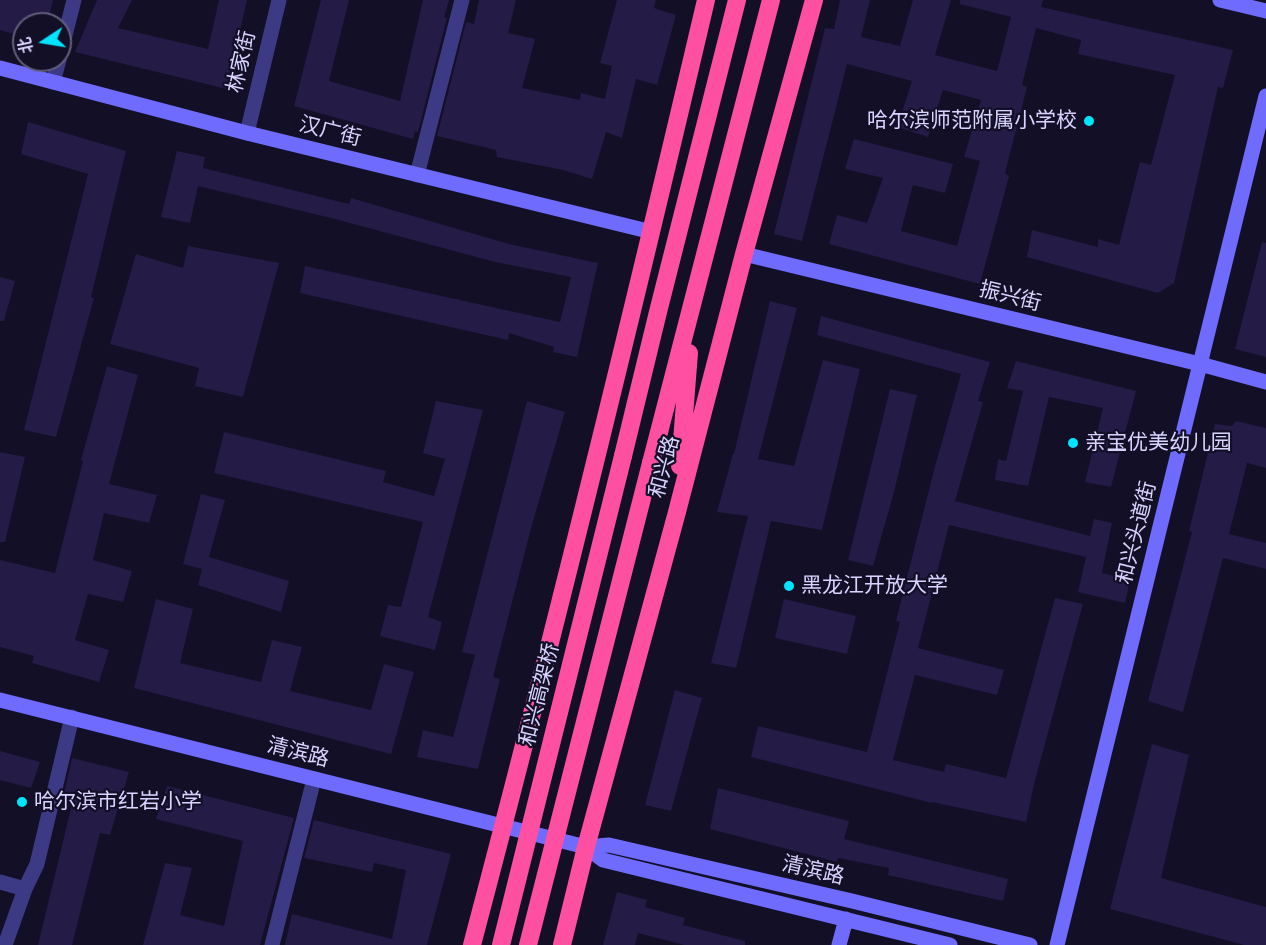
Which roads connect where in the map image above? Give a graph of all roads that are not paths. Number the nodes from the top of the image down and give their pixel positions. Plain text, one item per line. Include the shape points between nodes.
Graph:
1 (279, 0) edge
2 (462, 0) edge
3 (706, 0) edge
4 (737, 0) edge
5 (771, 0) edge
6 (814, 0) edge
7 (1220, 0) edge
8 (1266, 11) edge
9 (0, 68) edge
10 (56, 72) edge
11 (53, 82) junction
12 (1266, 96) edge
13 (247, 133) junction
14 (417, 175) junction
15 (651, 232) junction
16 (744, 254) junction
17 (634, 306) junction
18 (692, 308) junction
19 (1200, 364) junction
20 (1266, 382) edge
21 (623, 456) junction
22 (677, 512) junction
23 (0, 700) edge
24 (72, 717) junction
25 (314, 778) junction
26 (504, 826) junction
27 (586, 847) junction
28 (0, 882) edge
29 (25, 889) junction
30 (846, 919) junction
31 (5, 945) edge
32 (272, 945) edge
33 (472, 945) edge
34 (501, 945) edge
35 (528, 945) edge
36 (561, 945) edge
37 (839, 945) edge
38 (950, 945) edge
39 (1030, 945) edge
40 (1057, 945) edge

1 - 13 street, 林家街
2 - 14 street
3 - 15 highway
4 - 21 highway, 和兴路
5 - 18 highway, 和兴路
6 - 16 highway, 和兴路
7 - 8 street
9 - 11 street, 汉广街
10 - 11 street
11 - 13 street, 汉广街
12 - 19 street, 和兴头道街
13 - 14 street, 汉广街
14 - 15 street, 汉广街
15 - 17 highway
16 - 19 street, 振兴街
16 - 22 highway, 和兴路
17 - 21 highway
17 - 26 highway
18 - 22 highway
18 - 35 highway, 和兴路, bridge
19 - 20 street, 振兴街
19 - 40 street, 和兴头道街
21 - 34 highway, 和兴高架桥, bridge
22 - 27 highway, 和兴路
23 - 24 street, 清滨路
24 - 25 street, 清滨路
24 - 29 street via 37,864
25 - 26 street, 清滨路
25 - 32 street
26 - 27 street, 清滨路
26 - 33 highway
27 - 30 street, 清滨路 via 603,860
27 - 36 highway, 和兴路
27 - 39 street, 清滨路 via 609,845
28 - 29 street
29 - 31 street
30 - 37 street
30 - 38 street, 清滨路

